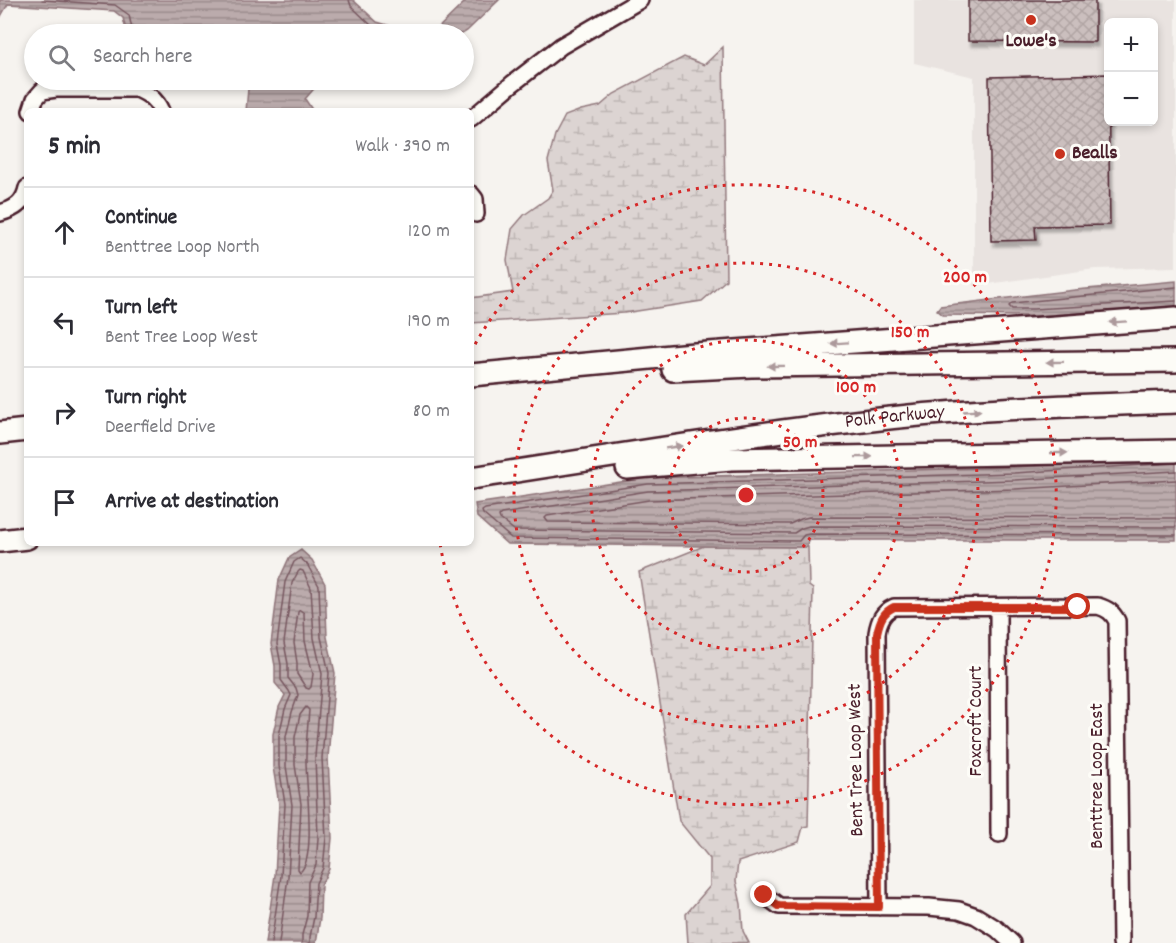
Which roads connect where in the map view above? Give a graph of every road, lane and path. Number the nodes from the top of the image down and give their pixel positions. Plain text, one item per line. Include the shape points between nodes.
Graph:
1 (640, 0) edge
2 (51, 90) edge
3 (139, 90) edge
4 (32, 108) edge
5 (160, 108) edge
6 (474, 116) edge
7 (474, 198) edge
8 (24, 199) edge
9 (0, 213) edge
10 (476, 214) dead end
11 (1176, 318) edge
12 (1176, 361) edge
13 (474, 375) edge
14 (474, 383) edge
15 (1176, 402) edge
16 (24, 430) edge
17 (0, 433) edge
18 (1176, 450) edge
19 (474, 478) edge
20 (474, 484) edge
21 (24, 538) edge
22 (0, 541) edge
23 (998, 607) junction
24 (999, 834) dead end
25 (764, 895) dead end
26 (879, 907) junction
27 (1012, 943) edge
28 (1120, 943) edge

1 - 6 street via 561,46
2 - 4 street via 42,92
3 - 5 street via 149,94
7 - 10 street
8 - 9 street
11 -> 13 highway
12 -> 14 highway via 751,366
19 -> 15 highway, Polk Parkway via 863,421 957,412
16 - 17 highway
20 -> 18 highway via 731,459
21 - 22 highway
23 - 24 street, Foxcroft Court
23 - 26 street, Bent Tree Loop West via 894,607 879,621
23 - 28 street, Benttree Loop East via 1098,606 1110,611 1117,621
25 - 26 street via 778,906
26 - 27 street via 959,910 997,929

